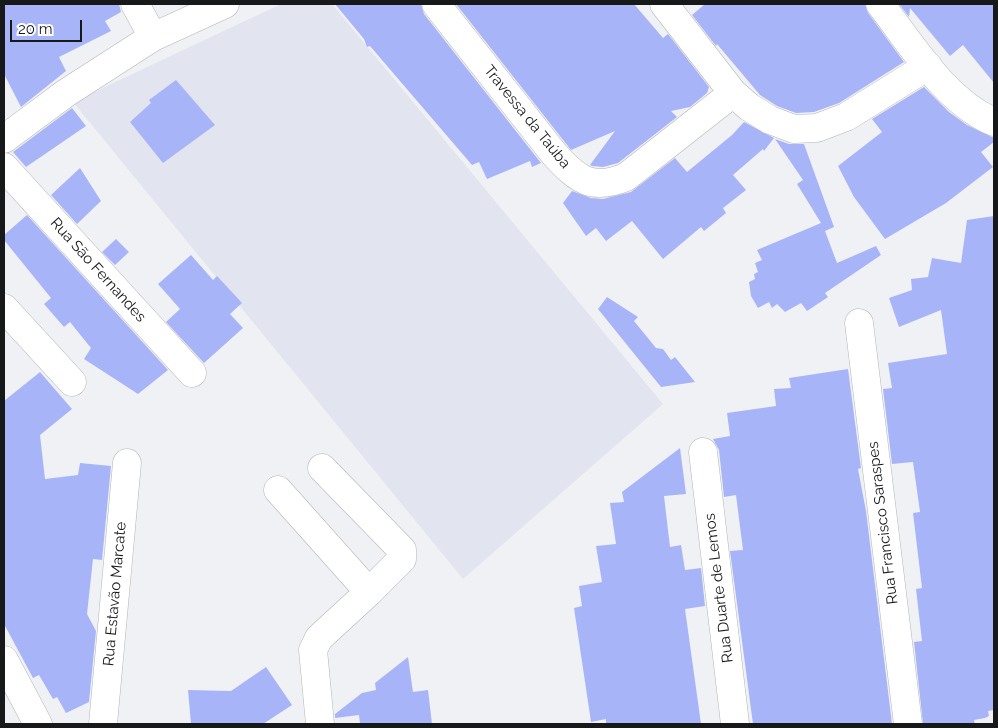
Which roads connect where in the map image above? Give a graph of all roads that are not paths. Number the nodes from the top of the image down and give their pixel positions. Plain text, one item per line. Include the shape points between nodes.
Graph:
1 (135, 4) edge
2 (225, 4) edge
3 (436, 4) edge
4 (664, 4) edge
5 (880, 4) edge
6 (153, 37) junction
7 (928, 66) junction
8 (734, 93) junction
9 (994, 122) edge
10 (4, 138) edge
11 (4, 167) edge
12 (4, 308) edge
13 (859, 323) dead end
14 (192, 373) dead end
15 (72, 382) dead end
16 (703, 452) dead end
17 (127, 463) dead end
18 (322, 468) dead end
19 (278, 490) dead end
20 (369, 592) junction
21 (4, 660) edge
22 (38, 724) edge
23 (103, 724) edge
24 (320, 724) edge
25 (735, 724) edge
26 (908, 724) edge

1 - 6 street
2 - 6 street
3 - 8 street, Travessa da Taúba via 561,161 580,178 593,184 609,184 626,177
4 - 8 street
5 - 7 street
6 - 10 street via 66,92
7 - 8 street via 846,117 817,128 794,129 770,120
7 - 9 street via 958,99
11 - 14 street, Rua São Fernandes
12 - 15 street
13 - 26 street, Rua Francisco Saraspes
16 - 25 street, Rua Duarte de Lemos
17 - 23 street, Rua Estavão Marcate
18 - 20 street via 402,550 402,560
19 - 20 street
20 - 24 street via 319,638 313,650
21 - 22 street

